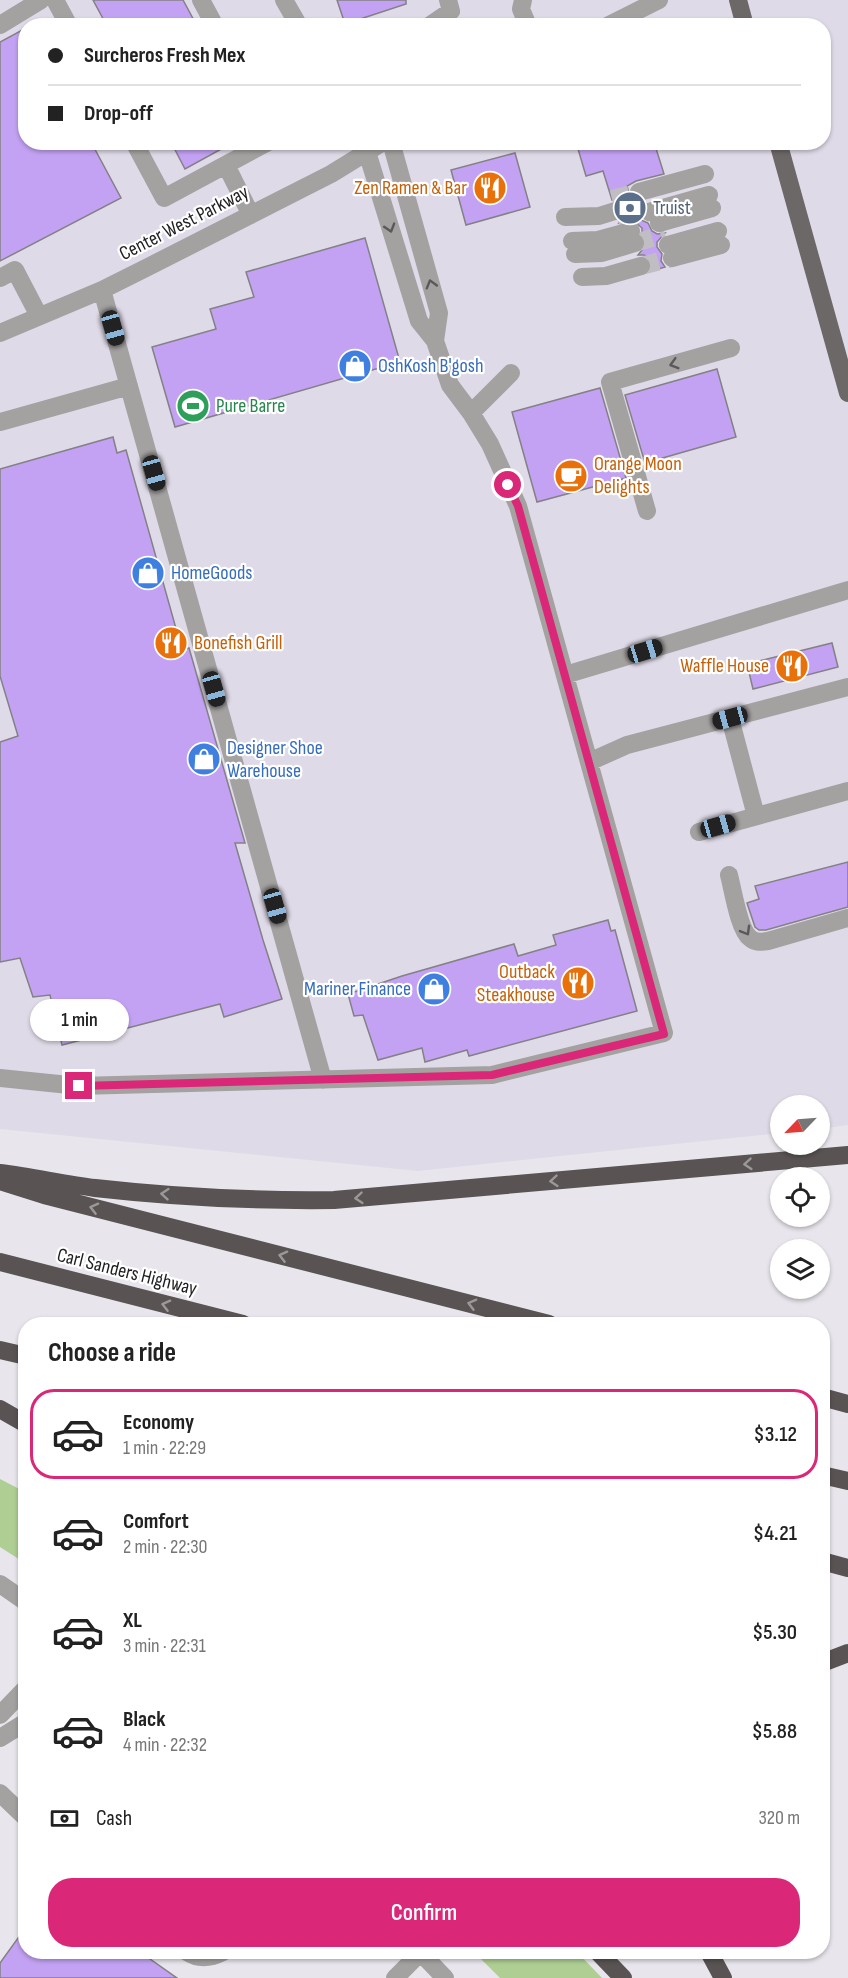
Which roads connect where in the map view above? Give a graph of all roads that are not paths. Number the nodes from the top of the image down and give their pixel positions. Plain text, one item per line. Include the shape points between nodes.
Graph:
1 (41, 0) edge
2 (55, 0) edge
3 (201, 0) edge
4 (284, 0) edge
5 (448, 0) edge
6 (524, 0) edge
7 (659, 0) edge
8 (738, 0) edge
9 (65, 18) edge
10 (211, 18) edge
11 (294, 18) edge
12 (441, 18) edge
13 (524, 18) edge
14 (623, 18) edge
15 (743, 18) edge
16 (0, 25) edge
17 (138, 150) edge
18 (253, 150) edge
19 (360, 150) edge
20 (365, 150) edge
21 (393, 150) edge
22 (780, 150) edge
23 (226, 165) junction
24 (712, 208) junction
25 (251, 215) junction
26 (656, 224) junction
27 (627, 232) junction
28 (572, 241) junction
29 (0, 278) edge
30 (102, 290) junction
31 (39, 316) junction
32 (0, 333) edge
33 (435, 341) junction
34 (731, 348) dead end
35 (511, 373) dead end
36 (129, 386) junction
37 (848, 393) edge
38 (471, 413) junction
39 (0, 422) edge
40 (647, 511) dead end
41 (848, 590) edge
42 (565, 675) junction
43 (848, 687) edge
44 (730, 718) junction
45 (589, 762) junction
46 (848, 791) edge
47 (756, 816) junction
48 (699, 832) dead end
49 (729, 875) dead end
50 (848, 918) edge
51 (0, 1078) edge
52 (323, 1080) junction
53 (848, 1155) edge
54 (0, 1173) edge
55 (0, 1181) edge
56 (0, 1262) edge
57 (216, 1317) edge
58 (522, 1317) edge
59 (0, 1350) edge
60 (18, 1354) edge
61 (830, 1399) edge
62 (848, 1404) edge
63 (0, 1409) edge
64 (18, 1419) edge
65 (830, 1477) edge
66 (848, 1481) edge
67 (830, 1563) edge
68 (848, 1568) edge
69 (0, 1584) edge
70 (18, 1596) edge
71 (848, 1653) edge
72 (830, 1660) edge
73 (18, 1696) edge
74 (0, 1715) edge
75 (18, 1727) edge
76 (0, 1738) edge
77 (0, 1793) edge
78 (18, 1810) edge
79 (413, 1959) edge
80 (427, 1959) edge
81 (605, 1959) edge
82 (713, 1959) edge
83 (395, 1978) edge
84 (445, 1978) edge
85 (623, 1978) edge
86 (723, 1978) edge

1 - 16 street
2 - 9 street
3 - 10 street
4 - 11 street
5 - 12 street via 451,11
6 - 13 street via 520,9
7 - 14 street
8 - 15 main road
17 - 23 street via 164,198
18 - 23 street
19 - 25 street, Center West Parkway via 331,174
20 -> 33 street via 420,321
33 -> 21 street via 439,313
22 - 37 main road
23 - 25 street
24 - 26 street
24 - 26 street
24 - 26 street
25 - 30 street, Center West Parkway
27 - 28 street via 598,240
27 - 28 street via 604,264
27 - 28 street via 595,204
29 - 31 street via 15,270
30 - 31 street, Center West Parkway
30 - 36 street
31 - 32 street, Center West Parkway
33 - 38 street via 450,385
34 -> 40 street via 610,382
35 - 38 street
36 - 39 street
36 - 52 street
38 - 42 street via 518,506
41 - 42 street
42 - 45 street
43 - 44 street
44 - 45 street via 627,745
44 - 47 street
45 - 52 street via 664,1034 492,1075
46 - 47 street
47 - 48 street
49 -> 50 street via 742,927 755,941 768,941
51 - 52 street via 79,1086
53 -> 54 highway via 334,1200 254,1201 93,1188
58 -> 55 highway
57 -> 56 highway, Carl Sanders Highway
59 - 60 highway
61 - 62 highway
63 - 64 highway
65 - 66 highway
67 - 68 highway
69 - 70 street
71 - 72 highway
73 - 74 street
75 - 76 street
77 - 78 street
79 - 83 street
80 - 84 street
81 - 85 highway
82 - 86 highway

